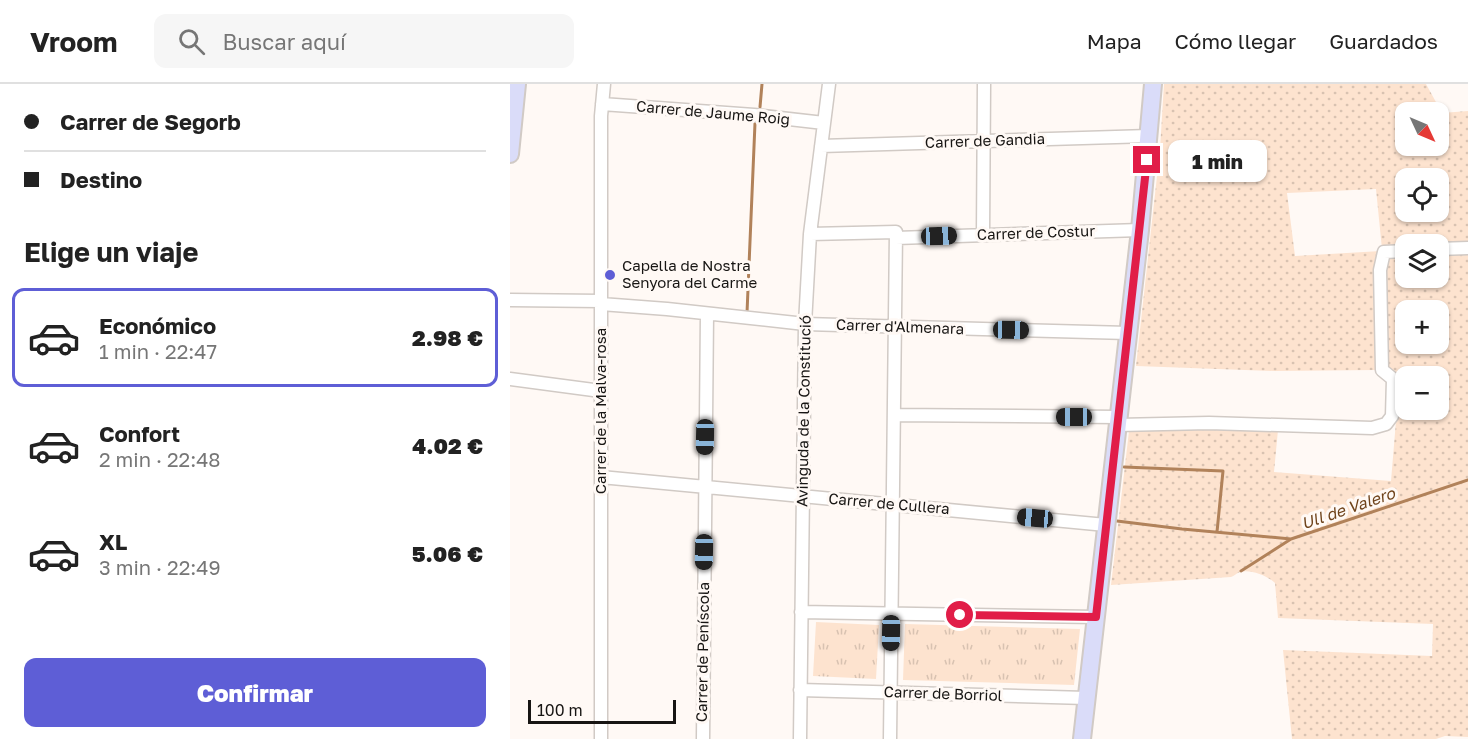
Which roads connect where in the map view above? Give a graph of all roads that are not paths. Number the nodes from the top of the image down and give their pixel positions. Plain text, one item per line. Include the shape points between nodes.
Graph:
1 (516, 84) edge
2 (604, 84) edge
3 (829, 84) edge
4 (984, 84) edge
5 (1153, 84) edge
6 (602, 104) junction
7 (824, 123) junction
8 (1149, 136) junction
9 (984, 141) junction
10 (821, 146) junction
11 (510, 154) edge
12 (1140, 230) junction
13 (810, 234) junction
14 (896, 235) junction
15 (983, 235) junction
16 (1468, 248) edge
17 (1449, 249) edge
18 (1395, 252) edge
19 (510, 300) edge
20 (601, 302) junction
21 (707, 314) junction
22 (805, 324) junction
23 (895, 327) junction
24 (1128, 333) junction
25 (510, 380) edge
26 (601, 391) junction
27 (894, 415) junction
28 (1118, 421) junction
29 (601, 477) junction
30 (705, 487) junction
31 (802, 496) junction
32 (893, 505) junction
33 (1106, 525) junction
34 (801, 612) junction
35 (892, 614) junction
36 (1096, 617) junction
37 (800, 690) junction
38 (891, 693) junction
39 (1086, 698) junction
40 (601, 739) edge
41 (703, 739) edge
42 (800, 739) edge
43 (890, 739) edge
44 (1082, 739) edge

1 - 11 street
2 - 6 street, Carrer de la Malva-rosa
3 - 7 street, Avinguda de la Constitució
4 - 9 street
5 - 8 street
6 - 7 street, Carrer de Jaume Roig
6 - 20 street, Carrer de la Malva-rosa
7 - 10 street, Avinguda de la Constitució
8 - 9 street, Carrer de Gandia
8 - 12 street
9 - 10 street, Carrer de Gandia
9 - 15 street
10 - 13 street, Avinguda de la Constitució
12 - 15 street, Carrer de Costur
12 - 24 street
13 - 14 street, Carrer de Costur
13 - 22 street, Avinguda de la Constitució
14 - 15 street, Carrer de Costur
14 - 23 street
16 - 17 street
18 - 28 street via 1384,252 1380,270 1382,370 1393,379 1392,416 1386,423 1372,428
19 - 20 street, Carrer d'Almenara
20 - 21 street, Carrer d'Almenara
20 - 26 street, Carrer de la Malva-rosa
21 - 22 street, Carrer d'Almenara
21 - 30 street, Carrer de Peníscola
22 - 23 street, Carrer d'Almenara
22 - 31 street, Avinguda de la Constitució
23 - 24 street, Carrer d'Almenara
23 - 27 street
24 - 28 street
25 - 26 street
26 - 29 street, Carrer de la Malva-rosa
27 - 28 street
27 - 32 street
28 - 33 street
29 - 30 street, Carrer de Cullera
29 - 40 street, Carrer de la Malva-rosa
30 - 31 street, Carrer de Cullera
30 - 41 street, Carrer de Peníscola
31 - 32 street, Carrer de Cullera
31 - 34 street, Avinguda de la Constitució
32 - 33 street, Carrer de Cullera
32 - 35 street
33 - 36 street
34 - 35 street
34 - 37 street, Avinguda de la Constitució
35 - 36 street
35 - 38 street
36 - 39 street
37 - 38 street, Carrer de Borriol
37 - 42 street, Avinguda de la Constitució
38 - 39 street, Carrer de Borriol
38 - 43 street
39 - 44 street

